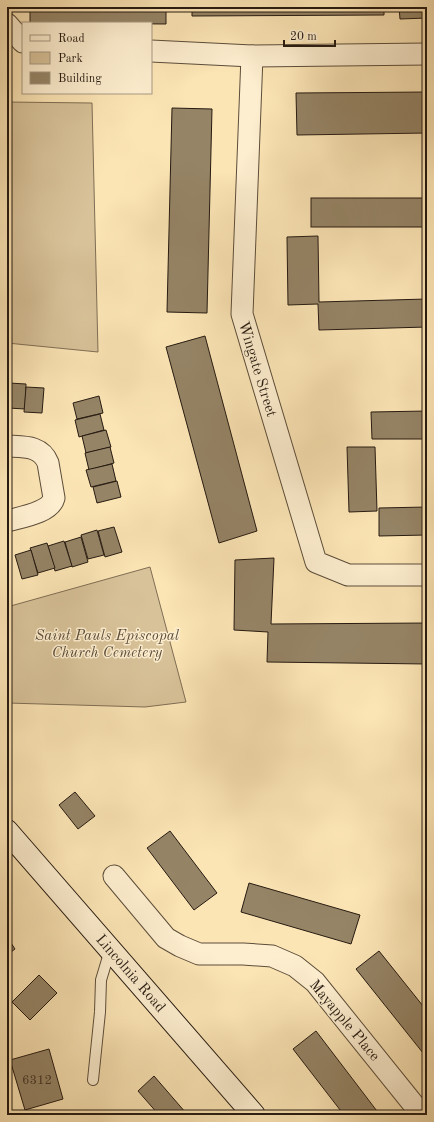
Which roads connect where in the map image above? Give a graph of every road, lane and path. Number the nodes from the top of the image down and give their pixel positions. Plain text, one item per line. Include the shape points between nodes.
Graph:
1 (7, 24) edge
2 (22, 41) edge
3 (152, 51) edge
4 (427, 54) edge
5 (252, 56) junction
6 (7, 446) edge
7 (7, 521) edge
8 (427, 575) edge
9 (7, 831) edge
10 (114, 876) dead end
11 (110, 950) junction
12 (93, 1080) dead end
13 (254, 1115) edge
14 (422, 1115) edge

1 - 2 street
3 - 5 street
4 - 5 street
5 - 8 street, Wingate Street via 242,314 316,562 348,575
6 - 7 street via 37,449 46,457 54,498 45,509
9 - 11 main road, Lincolnia Road
10 - 14 street, Mayapple Place via 166,938 180,946 199,954 272,956 295,966 315,982
11 - 12 lane via 101,980
11 - 13 main road, Lincolnia Road

